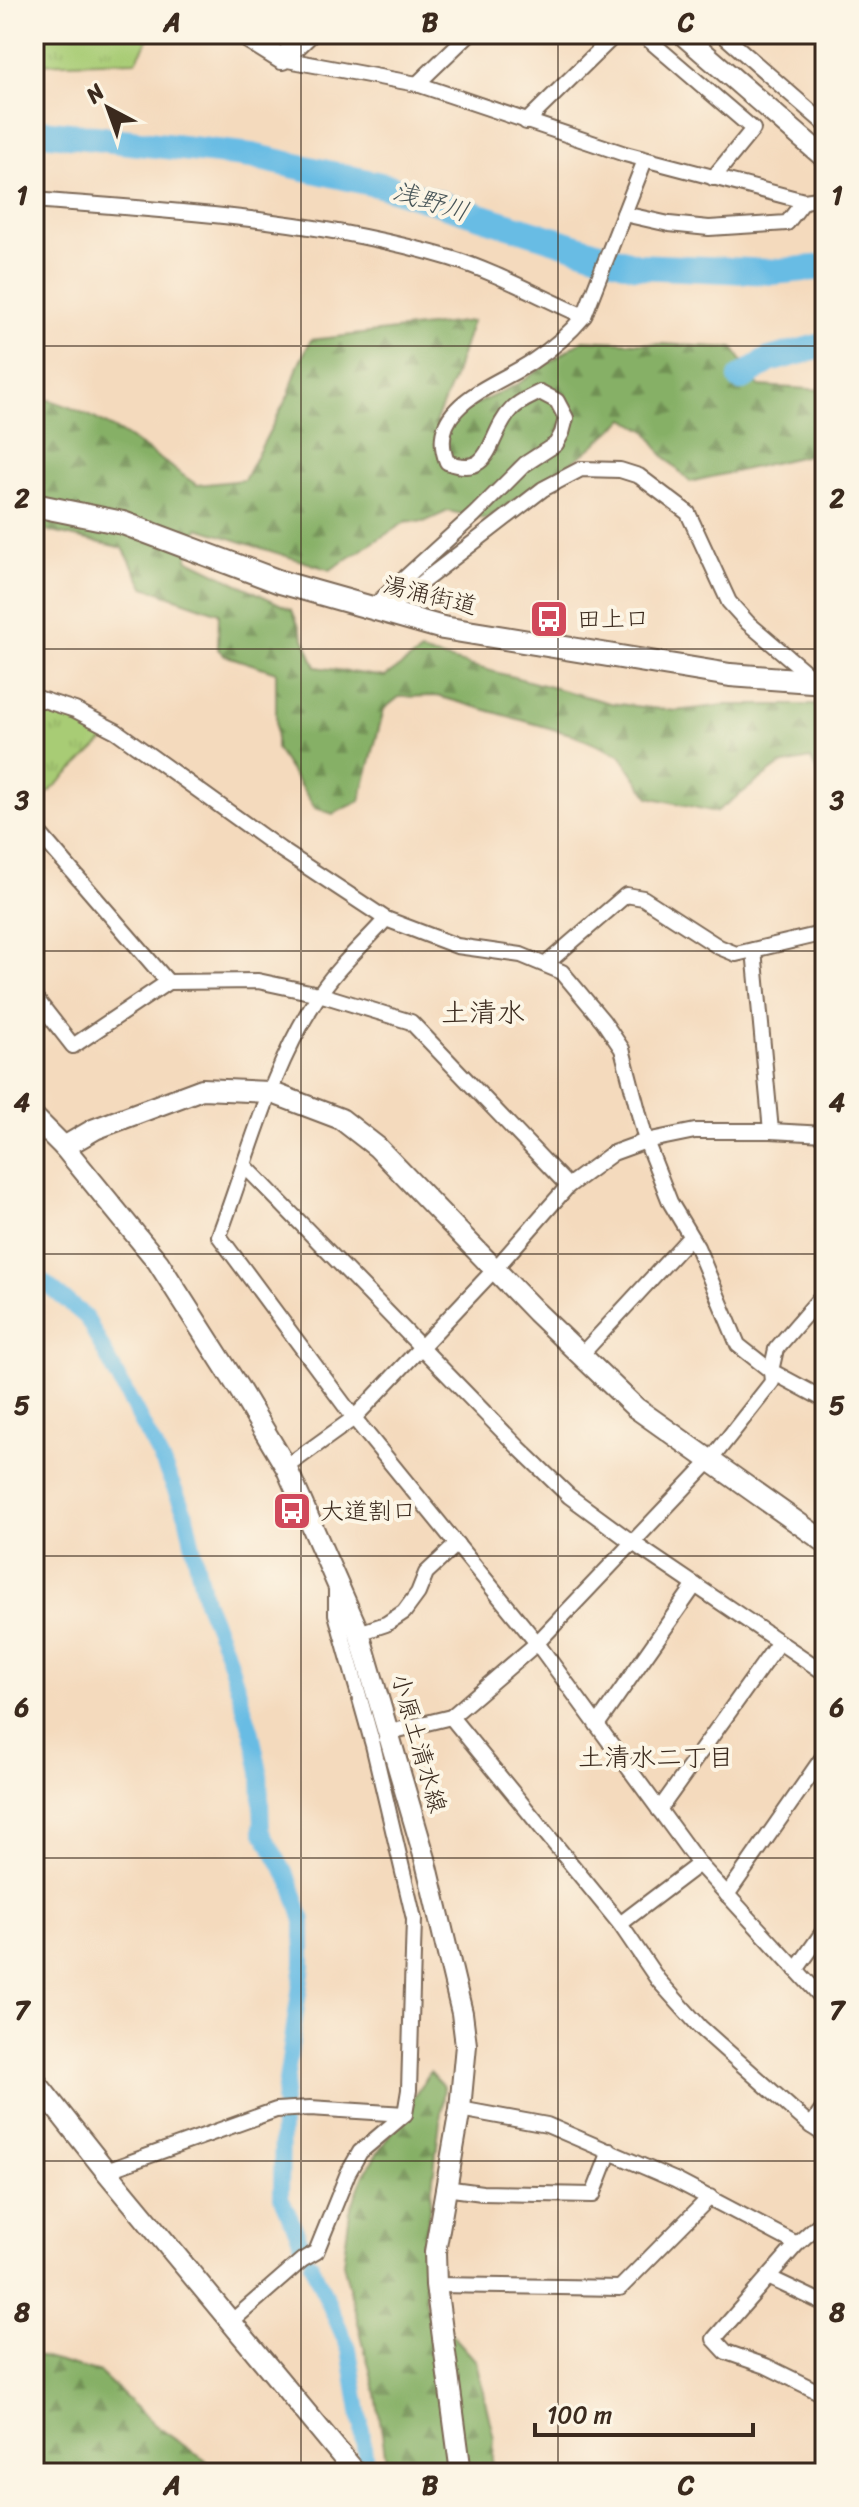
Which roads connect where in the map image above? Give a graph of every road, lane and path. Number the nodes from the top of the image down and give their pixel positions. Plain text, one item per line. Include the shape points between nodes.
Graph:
1 (242, 34) edge
2 (308, 34) edge
3 (469, 34) edge
4 (616, 34) edge
5 (642, 34) edge
6 (682, 34) edge
7 (722, 34) edge
8 (282, 59) junction
9 (417, 84) junction
10 (526, 122) junction
11 (825, 124) edge
12 (825, 158) edge
13 (645, 160) junction
14 (713, 178) junction
15 (825, 198) edge
16 (34, 200) edge
17 (804, 201) junction
18 (623, 217) junction
19 (584, 316) junction
20 (34, 505) edge
21 (379, 609) junction
22 (822, 682) edge
23 (34, 697) edge
24 (34, 827) edge
25 (386, 919) junction
26 (825, 933) edge
27 (754, 950) junction
28 (546, 964) junction
29 (168, 982) junction
30 (319, 994) junction
31 (34, 996) edge
32 (270, 1092) junction
33 (34, 1117) edge
34 (771, 1131) junction
35 (825, 1134) edge
36 (646, 1141) junction
37 (64, 1147) junction
38 (245, 1166) junction
39 (568, 1186) junction
40 (690, 1237) junction
41 (495, 1269) junction
42 (825, 1292) edge
43 (420, 1346) junction
44 (581, 1355) junction
45 (771, 1371) junction
46 (825, 1400) edge
47 (354, 1418) junction
48 (709, 1462) junction
49 (286, 1467) junction
50 (825, 1542) edge
51 (633, 1543) junction
52 (457, 1544) junction
53 (337, 1579) junction
54 (695, 1585) junction
55 (359, 1633) junction
56 (779, 1642) junction
57 (537, 1643) junction
58 (825, 1673) edge
59 (451, 1717) junction
60 (597, 1725) junction
61 (390, 1732) junction
62 (825, 1754) edge
63 (659, 1810) junction
64 (699, 1864) junction
65 (727, 1895) junction
66 (620, 1924) junction
67 (825, 1929) edge
68 (796, 1970) junction
69 (825, 2001) edge
70 (34, 2080) edge
71 (825, 2106) edge
72 (460, 2109) junction
73 (405, 2114) junction
74 (811, 2126) junction
75 (825, 2135) edge
76 (610, 2151) junction
77 (106, 2171) junction
78 (445, 2188) junction
79 (710, 2197) junction
80 (825, 2219) edge
81 (797, 2244) junction
82 (770, 2278) junction
83 (436, 2285) junction
84 (825, 2304) edge
85 (231, 2322) junction
86 (825, 2395) edge
87 (356, 2473) edge
88 (461, 2473) edge

1 - 8 street
2 - 8 street
3 - 9 street
4 - 10 street
5 - 14 street via 753,129
6 - 12 street
7 - 11 street
8 - 9 street
9 - 10 street
10 - 13 street
13 - 14 street
13 - 18 street
14 - 17 street
15 - 17 street
16 - 19 street via 271,219 362,236 452,259
17 - 18 street via 787,223 709,228
18 - 19 street
19 - 21 street via 532,362 480,389 444,428 447,462 472,467 488,454 514,406 540,392 557,401 566,418 556,444 525,464
20 - 21 main road, 湯涌街道 via 123,523 280,582
21 - 22 main road, 湯涌街道 via 458,630 730,675
21 - 22 street via 543,489 581,469 620,470 639,476 688,513 729,602
23 - 25 street via 116,731
24 - 29 street
25 - 28 street via 457,946
25 - 30 street
26 - 27 street
27 - 28 street via 736,954 719,947 643,898 626,895
27 - 34 street
28 - 36 street via 562,972 622,1049
29 - 30 street via 258,981
29 - 31 street via 73,1046
30 - 32 street
30 - 39 street via 411,1022
32 - 37 street via 202,1089 95,1129
32 - 38 street
32 - 41 street via 341,1119 377,1147
33 - 37 street, 小原土清水線
34 - 35 street
34 - 36 street via 695,1131
36 - 39 street via 613,1153
36 - 40 street
37 - 49 street, 小原土清水線 via 158,1262
38 - 43 street
38 - 47 street via 219,1236
39 - 41 street
40 - 44 street
40 - 45 street via 738,1345
41 - 43 street
41 - 44 street
42 - 45 street via 776,1349
43 - 47 street
43 - 51 street via 569,1496
44 - 48 street via 636,1408
45 - 46 street
45 - 48 street via 772,1382
47 - 49 street
47 - 52 street
48 - 50 street
48 - 51 street
49 - 53 street, 小原土清水線
51 - 54 street
51 - 57 street
52 - 55 street via 426,1573 404,1612
52 - 57 street
53 - 55 street, 小原土清水線
53 - 73 street via 336,1614 414,1919
54 - 56 street
54 - 60 street
55 - 61 street, 小原土清水線
56 - 58 street
56 - 63 street
57 - 59 street
57 - 60 street
59 - 61 street
59 - 66 street
60 - 63 street
61 - 72 street, 小原土清水線 via 462,2013 466,2045
62 - 65 street
63 - 64 street
64 - 65 street
64 - 66 street
65 - 68 street
66 - 74 street via 658,1980 700,2027
67 - 68 street
68 - 69 street
70 - 77 street
71 - 74 street
72 - 76 street via 547,2125
72 - 78 street, 小原土清水線
73 - 77 street via 276,2110
73 - 85 street via 360,2152 316,2252
74 - 75 street
76 - 78 street via 593,2195
76 - 79 street
77 - 85 street
78 - 83 street, 小原土清水線 via 435,2252
79 - 81 street
79 - 83 street via 620,2288
80 - 81 street
81 - 82 street
82 - 84 street
82 - 86 street via 714,2339 726,2352
83 - 88 street, 小原土清水線
85 - 87 street

